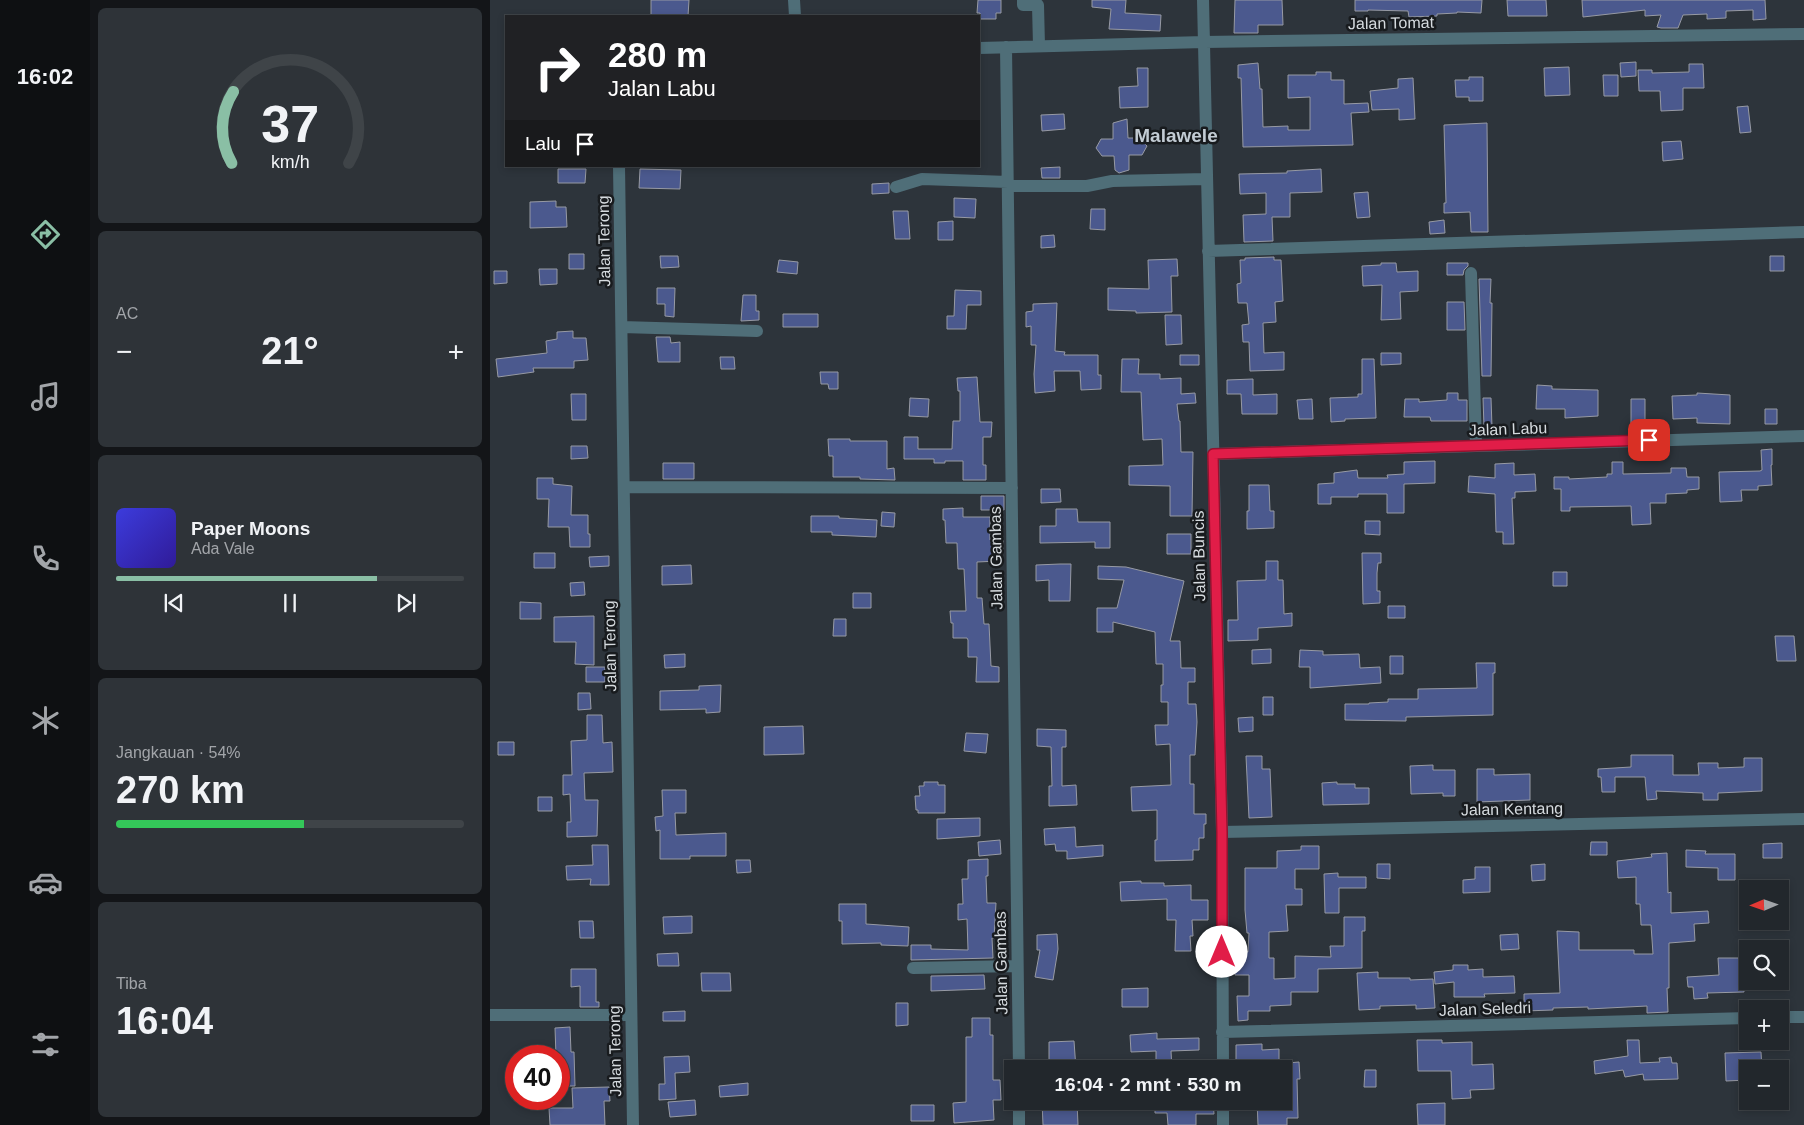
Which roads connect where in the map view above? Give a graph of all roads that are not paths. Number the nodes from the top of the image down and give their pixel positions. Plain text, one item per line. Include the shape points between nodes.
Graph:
1 (794, 0) edge
2 (1022, 0) edge
3 (1203, 0) edge
4 (795, 15) edge
5 (1804, 34) edge
6 (1204, 42) junction
7 (1039, 46) junction
8 (1006, 47) junction
9 (980, 48) edge
10 (619, 167) edge
11 (1206, 179) junction
12 (1008, 184) junction
13 (896, 187) dead end
14 (1804, 232) edge
15 (1208, 251) junction
16 (1471, 273) dead end
17 (622, 327) junction
18 (757, 331) dead end
19 (1804, 436) edge
20 (1476, 446) junction
21 (1213, 454) junction
22 (624, 487) junction
23 (1012, 488) junction
24 (1804, 819) edge
25 (1222, 832) junction
26 (1017, 966) junction
27 (913, 968) dead end
28 (490, 1015) edge
29 (631, 1015) junction
30 (1789, 1017) edge
31 (1804, 1017) edge
32 (1739, 1018) edge
33 (1222, 1032) junction
34 (1019, 1060) edge
35 (1222, 1060) edge
36 (1019, 1110) edge
37 (1223, 1110) edge
38 (633, 1125) edge
39 (1019, 1125) edge
40 (1223, 1125) edge

1 - 4 street
2 - 7 street via 1022,5 1038,5
3 - 6 street, Jalan Buncis
5 - 6 street, Jalan Tomat
6 - 7 street, Jalan Tomat
6 - 11 street, Jalan Buncis
7 - 8 street, Jalan Tomat
8 - 9 street, Jalan Tomat
8 - 12 street, Jalan Gambas
10 - 17 street, Jalan Terong
11 - 12 street via 1112,181 1087,186
11 - 15 street, Jalan Buncis
12 - 13 street via 922,179
12 - 23 street, Jalan Gambas
14 - 15 street
15 - 21 street, Jalan Buncis
16 - 20 street
17 - 18 street
17 - 22 street, Jalan Terong
19 - 20 street, Jalan Labu
20 - 21 street, Jalan Labu
21 - 25 street, Jalan Buncis
22 - 23 street
22 - 29 street, Jalan Terong
23 - 26 street, Jalan Gambas
24 - 25 street, Jalan Kentang
25 - 33 street, Jalan Buncis
26 - 27 street
26 - 34 street, Jalan Gambas
28 - 29 street
29 - 38 street, Jalan Terong
30 - 31 street
32 - 33 street, Jalan Seledri
33 - 35 street, Jalan Buncis
36 - 39 street
37 - 40 street

